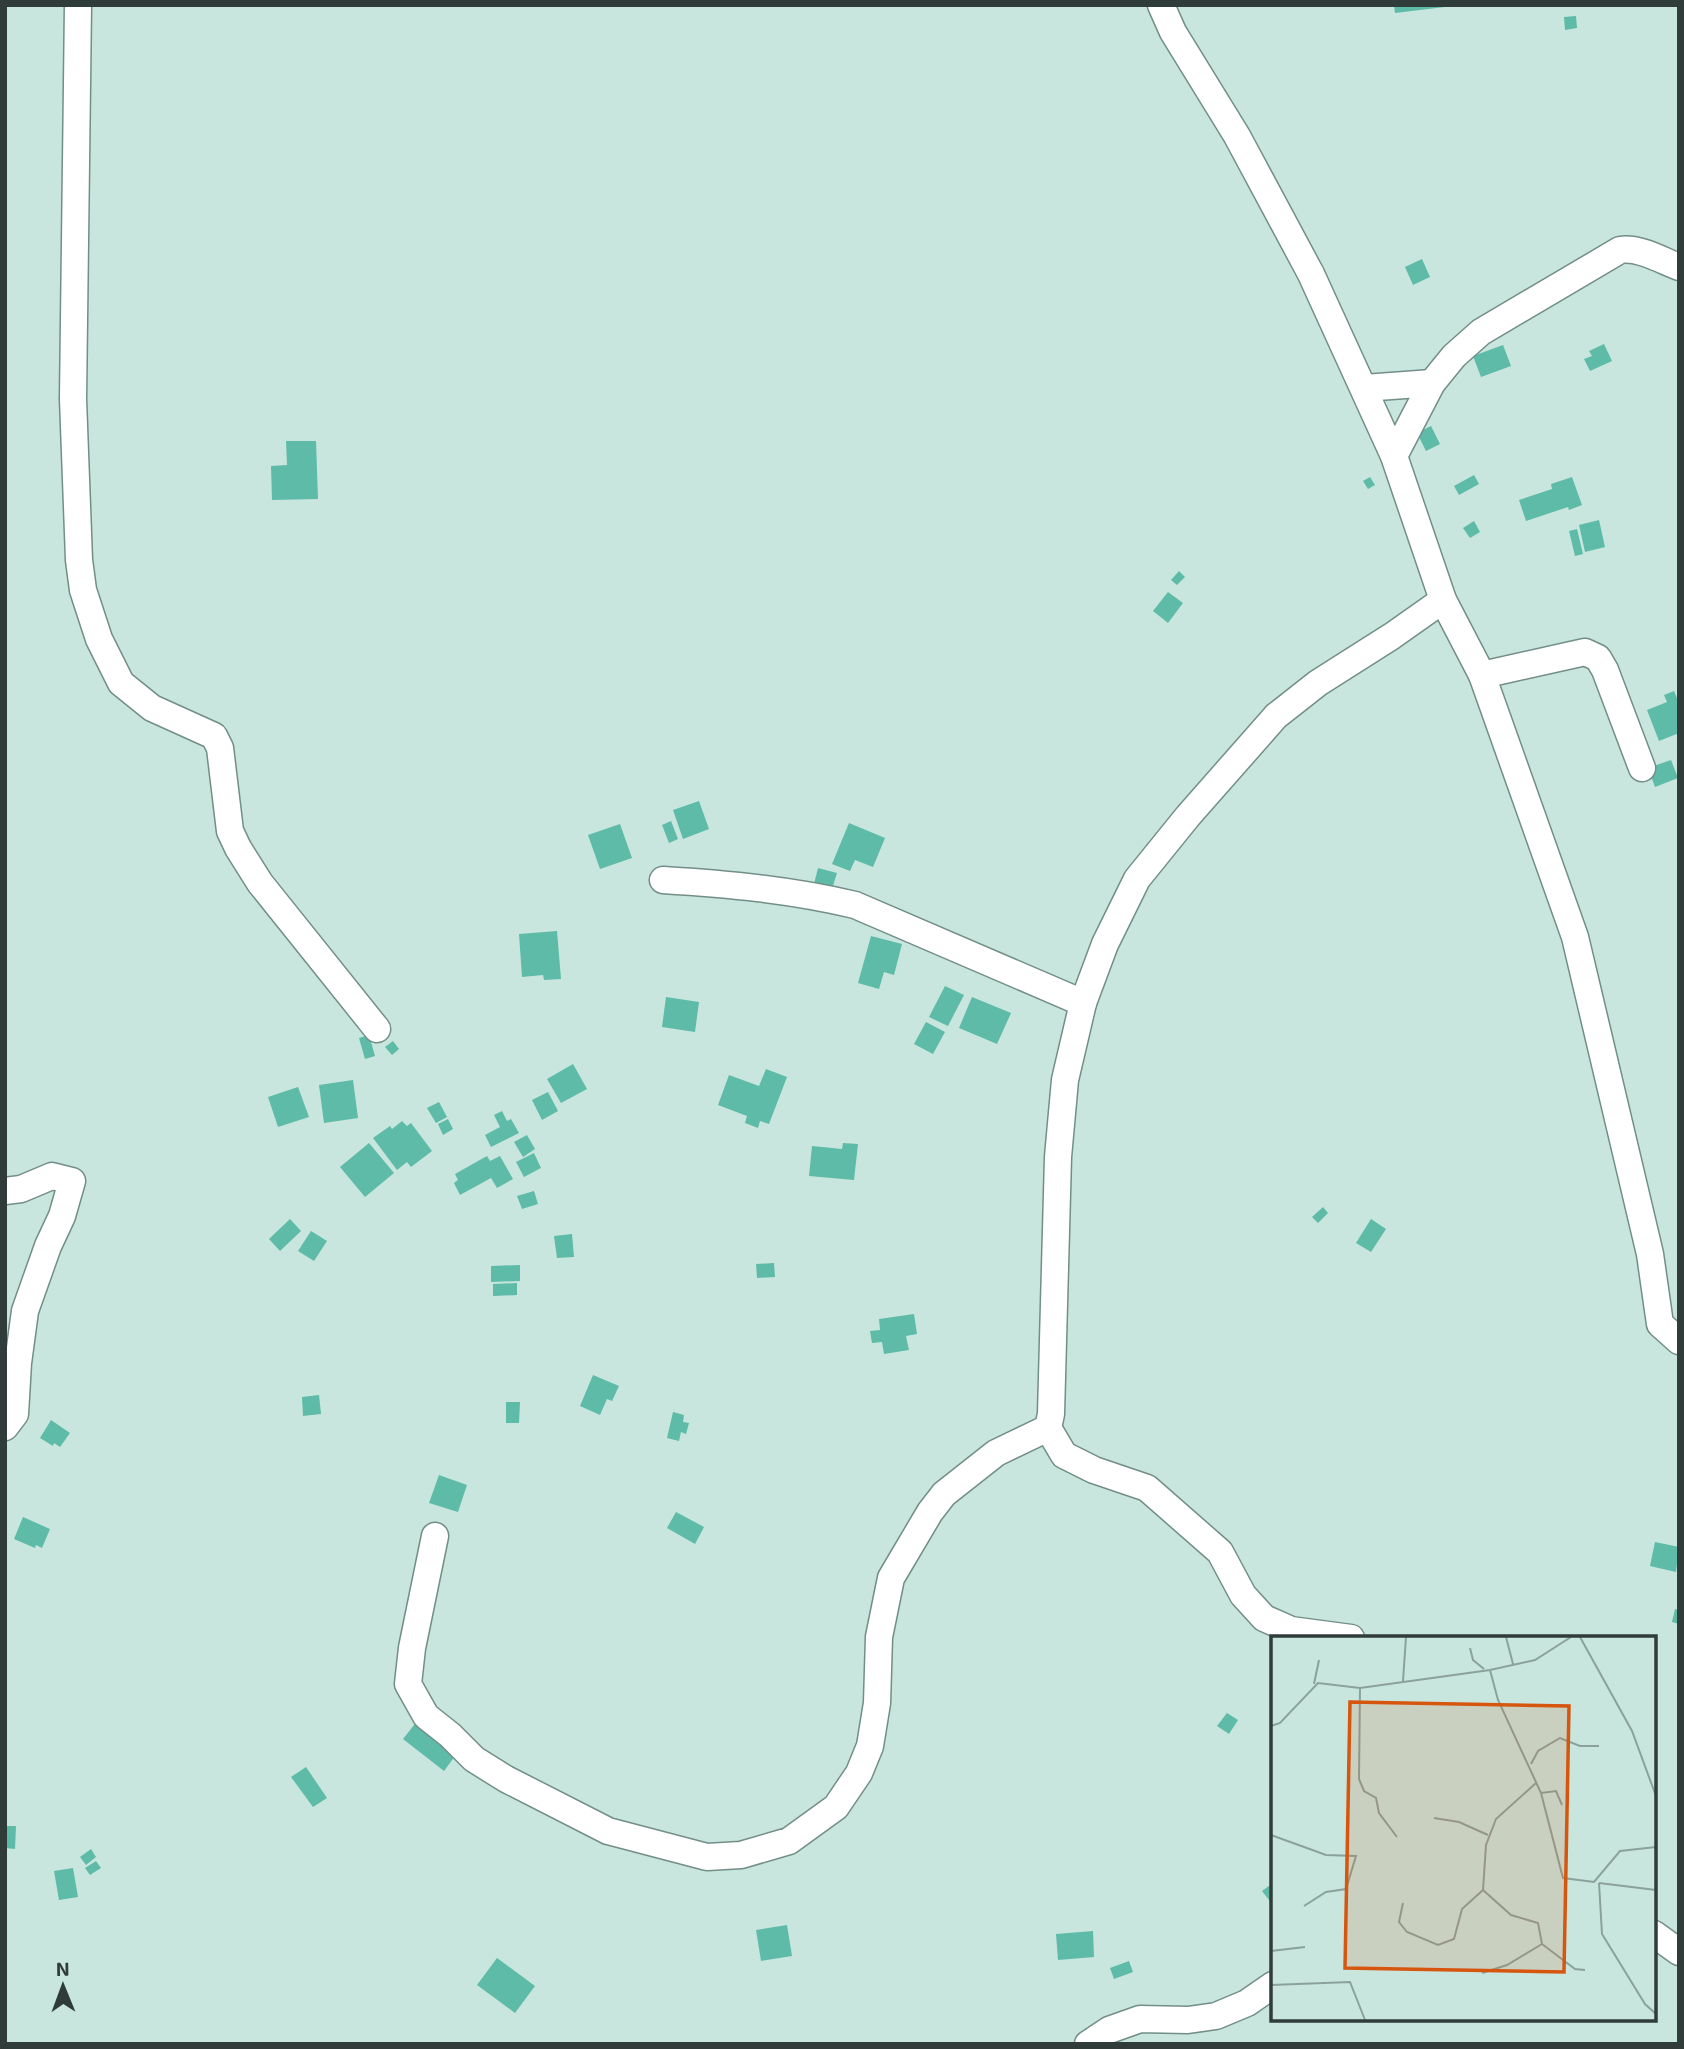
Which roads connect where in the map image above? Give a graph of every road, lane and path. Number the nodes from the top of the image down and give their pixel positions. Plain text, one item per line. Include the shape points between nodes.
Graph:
1 (78, 5) edge
2 (1161, 5) edge
3 (1679, 267) edge
4 (1432, 383) junction
5 (1364, 388) junction
6 (1394, 456) junction
7 (1443, 600) junction
8 (1482, 675) junction
9 (1642, 768) dead end
10 (663, 880) dead end
11 (1083, 1003) junction
12 (377, 1029) dead end
13 (5, 1191) edge
14 (1679, 1340) edge
15 (5, 1427) edge
16 (1048, 1428) junction
17 (435, 1536) dead end
18 (1336, 1636) edge
19 (1656, 1935) edge
20 (1679, 1952) edge
21 (1271, 1985) edge
22 (1088, 2044) edge

1 - 12 street via 73,399 83,590 99,639 121,683 152,708 214,736 220,748 230,831 238,848 260,883
2 - 5 street via 1311,274
3 - 4 street via 1628,249 1612,254 1481,332
4 - 5 street
4 - 6 street
5 - 6 street
6 - 7 street
7 - 8 street
7 - 11 street via 1276,716 1137,879
8 - 9 street via 1585,652 1598,658
8 - 14 street via 1575,937 1650,1254 1660,1324
10 - 11 street via 747,887 855,905
11 - 16 street via 1065,1080 1058,1157
13 - 15 street via 52,1176 72,1181 25,1311 15,1413
16 - 17 street via 996,1453 944,1494 891,1578 879,1637 870,1746 859,1773 836,1807 789,1841 741,1856 707,1857 608,1831 474,1759 426,1716 408,1684
16 - 18 street via 1064,1455 1147,1488 1220,1552 1243,1595 1264,1618 1291,1630
19 - 20 street
21 - 22 street via 1247,2003 1216,2016 1140,2019

